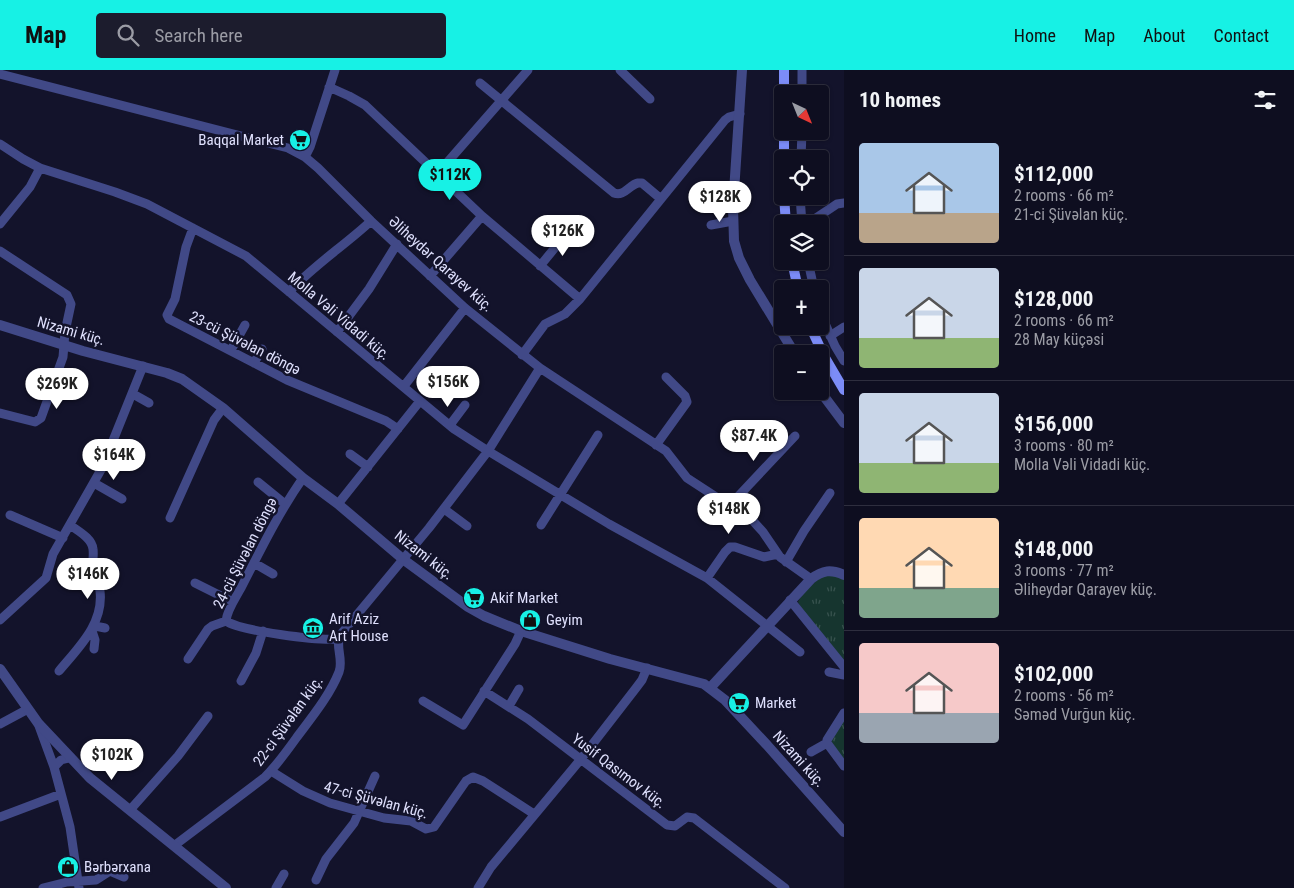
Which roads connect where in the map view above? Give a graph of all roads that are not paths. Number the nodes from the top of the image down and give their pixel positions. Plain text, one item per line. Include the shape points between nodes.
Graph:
1 (335, 70) edge
2 (528, 70) edge
3 (620, 70) edge
4 (742, 70) edge
5 (786, 70) edge
6 (802, 70) edge
7 (0, 74) edge
8 (480, 83) dead end
9 (786, 85) edge
10 (802, 85) edge
11 (329, 87) junction
12 (650, 99) dead end
13 (501, 101) junction
14 (740, 114) junction
15 (0, 144) edge
16 (305, 157) junction
17 (40, 168) junction
18 (438, 173) junction
19 (661, 199) junction
20 (844, 203) edge
21 (820, 215) edge
22 (482, 216) junction
23 (371, 221) junction
24 (733, 221) junction
25 (0, 224) edge
26 (711, 225) dead end
27 (193, 228) junction
28 (567, 233) dead end
29 (397, 244) junction
30 (0, 251) edge
31 (540, 266) junction
32 (430, 276) junction
33 (289, 292) junction
34 (580, 299) junction
35 (465, 308) junction
36 (0, 325) edge
37 (245, 325) dead end
38 (844, 327) edge
39 (337, 332) junction
40 (814, 335) edge
41 (818, 335) edge
42 (830, 336) joint
43 (64, 345) junction
44 (790, 345) edge
45 (262, 349) dead end
46 (231, 350) junction
47 (522, 354) junction
48 (844, 361) edge
49 (254, 363) junction
50 (143, 366) junction
51 (540, 368) junction
52 (666, 377) dead end
53 (844, 384) edge
54 (404, 386) junction
55 (844, 390) edge
56 (133, 394) junction
57 (827, 400) edge
58 (420, 401) junction
59 (150, 403) dead end
60 (465, 405) dead end
61 (223, 408) junction
62 (0, 413) edge
63 (844, 423) edge
64 (450, 425) junction
65 (398, 429) junction
66 (598, 435) dead end
67 (795, 436) dead end
68 (656, 445) junction
69 (488, 452) junction
70 (350, 454) dead end
71 (368, 467) junction
72 (303, 478) junction
73 (258, 482) dead end
74 (94, 483) junction
75 (830, 493) dead end
76 (560, 495) junction
77 (122, 499) dead end
78 (285, 504) junction
79 (338, 504) junction
80 (730, 505) junction
81 (444, 509) junction
82 (10, 515) dead end
83 (170, 518) dead end
84 (70, 525) junction
85 (541, 525) dead end
86 (467, 526) dead end
87 (63, 538) junction
88 (778, 554) junction
89 (404, 560) junction
90 (786, 562) junction
91 (254, 563) junction
92 (273, 574) dead end
93 (844, 575) edge
94 (707, 578) junction
95 (811, 578) junction
96 (195, 584) dead end
97 (790, 600) junction
98 (233, 602) junction
99 (0, 620) edge
100 (226, 621) junction
101 (768, 626) junction
102 (93, 628) junction
103 (105, 628) dead end
104 (521, 630) junction
105 (264, 631) junction
106 (338, 639) junction
107 (94, 649) dead end
108 (800, 652) dead end
109 (188, 659) dead end
110 (844, 667) edge
111 (647, 668) junction
112 (0, 669) edge
113 (59, 671) dead end
114 (829, 672) dead end
115 (844, 675) edge
116 (241, 681) dead end
117 (710, 688) junction
118 (519, 689) dead end
119 (484, 691) junction
120 (423, 701) dead end
121 (508, 706) junction
122 (28, 709) junction
123 (844, 713) edge
124 (208, 716) dead end
125 (38, 723) junction
126 (0, 724) edge
127 (826, 743) junction
128 (811, 752) dead end
129 (69, 758) junction
130 (581, 759) junction
131 (844, 766) edge
132 (54, 767) junction
133 (271, 771) junction
134 (375, 776) dead end
135 (61, 794) junction
136 (130, 810) junction
137 (359, 811) junction
138 (534, 814) junction
139 (0, 817) edge
140 (844, 832) edge
141 (175, 845) junction
142 (284, 874) dead end
143 (124, 877) dead end
144 (316, 880) dead end
145 (79, 885) edge
146 (780, 886) edge
147 (43, 888) edge
148 (226, 888) edge
149 (276, 888) edge
150 (478, 888) edge

1 - 11 street
2 - 13 street
3 - 12 street
4 - 14 street
5 - 9 main road
6 - 10 street
7 - 16 street, Əliheydər Qarayev küç. via 288,148
8 - 13 street
11 - 16 street
11 - 18 street via 365,105
13 - 18 street
13 - 19 street via 614,193 622,194 638,183
14 - 19 street via 725,120
14 - 24 street
15 - 17 street, Molla Vəli Vidadi küç.
16 - 23 street, Əliheydər Qarayev küç.
17 - 25 street via 30,187
17 - 27 street, Molla Vəli Vidadi küç. via 127,196
18 - 22 street
19 - 34 street
20 - 21 street
22 - 31 street
22 - 32 street
23 - 29 street, Əliheydər Qarayev küç.
23 - 33 street via 318,263
24 - 26 street
24 - 44 street via 739,258
27 - 33 street, Molla Vəli Vidadi küç. via 246,256
27 - 46 street, 23-cü Şüvəlan döngə via 178,289 167,317
28 - 31 street
29 - 32 street, Əliheydər Qarayev küç.
29 - 39 street
30 - 43 street via 67,295 71,304
31 - 34 street
32 - 35 street, Əliheydər Qarayev küç.
33 - 39 street, Molla Vəli Vidadi küç.
34 - 47 street via 565,314 545,324
35 - 47 street, Əliheydər Qarayev küç.
35 - 54 street
36 - 43 street, Nizami küç.
37 - 46 street
38 - 42 street
39 - 54 street, Molla Vəli Vidadi küç.
40 - 55 main road
41 - 53 main road
42 - 48 street
43 - 50 street, Nizami küç.
43 - 62 street via 40,419 32,421
45 - 49 street
46 - 49 street, 23-cü Şüvəlan döngə
47 - 51 street, Əliheydər Qarayev küç.
49 - 65 street, 23-cü Şüvəlan döngə via 311,392
50 - 56 street
50 - 61 street, Nizami küç. via 182,379
51 - 68 street, Əliheydər Qarayev küç.
51 - 69 street
52 - 68 street via 687,402
54 - 58 street, Molla Vəli Vidadi küç.
56 - 59 street
56 - 74 street
57 - 63 street
58 - 64 street, Molla Vəli Vidadi küç.
58 - 65 street
60 - 64 street
61 - 72 street, Nizami küç.
61 - 83 street via 214,420
64 - 69 street, Molla Vəli Vidadi küç.
65 - 71 street
66 - 76 street
67 - 80 street
68 - 80 street, Əliheydər Qarayev küç. via 670,455 687,478
69 - 76 street, Molla Vəli Vidadi küç.
69 - 81 street
70 - 71 street
71 - 79 street
72 - 78 street, 24-cü Şüvəlan döngə
72 - 79 street, Nizami küç.
73 - 78 street
74 - 77 street
74 - 84 street
75 - 90 street
76 - 85 street
76 - 94 street, Molla Vəli Vidadi küç.
78 - 91 street, 24-cü Şüvəlan döngə
79 - 89 street, Nizami küç.
80 - 88 street, Əliheydər Qarayev küç. via 759,527
81 - 86 street
81 - 89 street
82 - 87 street
84 - 87 street
84 - 102 street via 92,544 93,567 100,593
87 - 99 street via 46,578
88 - 90 street, Əliheydər Qarayev küç.
88 - 94 street via 764,557 730,547
89 - 104 street, Nizami küç. via 468,607
89 - 106 street
90 - 95 street, Əliheydər Qarayev küç.
91 - 92 street
91 - 98 street, 24-cü Şüvəlan döngə
93 - 95 street via 827,570
94 - 101 street, Molla Vəli Vidadi küç.
95 - 97 street
96 - 98 street
97 - 101 street
97 - 110 street
98 - 100 street, 24-cü Şüvəlan döngə
100 - 105 street, 24-cü Şüvəlan döngə
100 - 109 street via 208,629
101 - 108 street, Molla Vəli Vidadi küç.
101 - 117 street
102 - 103 street
102 - 107 street
102 - 113 street
104 - 111 street, Nizami küç.
104 - 119 street
105 - 106 street, 24-cü Şüvəlan döngə
105 - 116 street
106 - 133 street, 22-ci Şüvəlan küç. via 341,665 338,674
111 - 117 street, Nizami küç. via 698,681
111 - 130 street via 642,680
112 - 122 street
114 - 115 street
117 - 140 street, Nizami küç. via 767,745
118 - 121 street
119 - 120 street via 463,725
119 - 121 street, Yusif Qasımov küç.
121 - 130 street, Yusif Qasımov küç.
122 - 125 street
122 - 126 street
123 - 127 street
124 - 136 street
125 - 129 street
125 - 132 street
127 - 128 street
127 - 131 street
129 - 132 street
129 - 136 street
130 - 138 street
130 - 146 street, Yusif Qasımov küç. via 667,825 675,826 687,817 694,818
132 - 135 street
133 - 137 street, 47-ci Şüvəlan küç. via 312,796
133 - 141 street, 22-ci Şüvəlan küç.
134 - 137 street
135 - 139 street
135 - 145 street
136 - 141 street
137 - 138 street, 47-ci Şüvəlan küç. via 411,821 430,829 438,823 466,781 473,777 483,780
137 - 144 street via 354,823 326,859
138 - 150 street via 491,866
141 - 148 street
142 - 149 street
143 - 145 street via 110,871
145 - 147 street via 67,882

